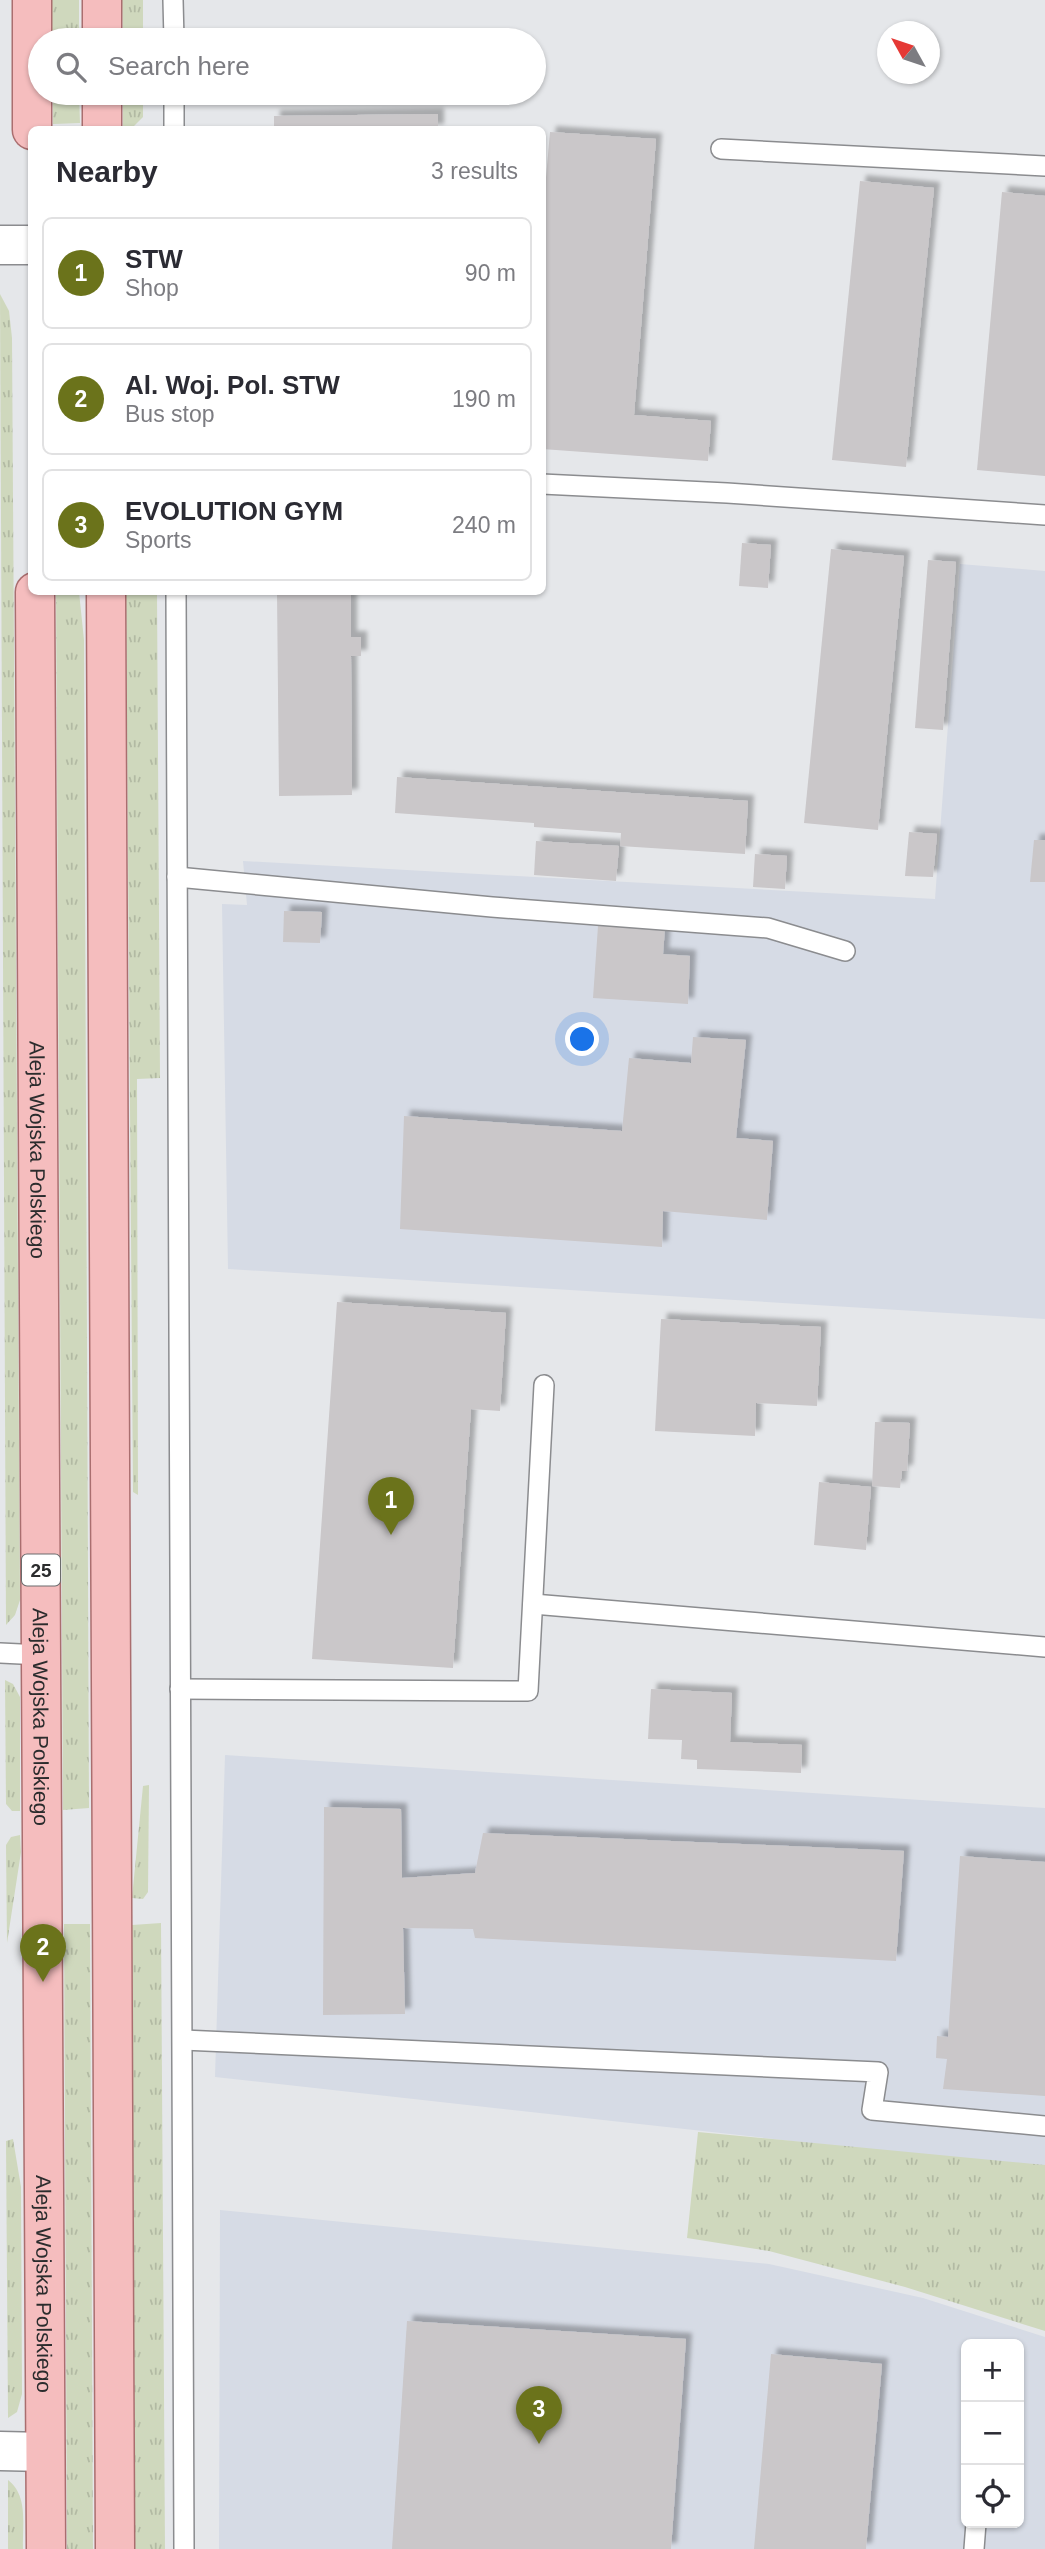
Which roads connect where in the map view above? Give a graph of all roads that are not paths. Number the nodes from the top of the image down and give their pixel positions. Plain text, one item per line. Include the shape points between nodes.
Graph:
1 (32, 0) edge
2 (102, 0) edge
3 (173, 0) edge
4 (32, 28) edge
5 (102, 28) edge
6 (174, 28) edge
7 (32, 105) edge
8 (102, 105) edge
9 (174, 105) edge
10 (32, 126) edge
11 (102, 126) edge
12 (174, 126) edge
13 (721, 149) dead end
14 (1045, 166) edge
15 (0, 245) edge
16 (28, 245) edge
17 (546, 484) edge
18 (1045, 515) edge
19 (35, 595) edge
20 (106, 595) edge
21 (176, 595) edge
22 (177, 877) junction
23 (845, 951) dead end
24 (544, 1385) dead end
25 (533, 1604) junction
26 (1045, 1647) edge
27 (0, 1654) edge
28 (41, 1655) junction
29 (180, 1689) junction
30 (183, 2040) junction
31 (1045, 2126) edge
32 (0, 2451) edge
33 (45, 2452) junction
34 (976, 2528) edge
35 (46, 2549) edge
36 (115, 2549) edge
37 (184, 2549) edge
38 (974, 2549) edge

1 - 4 main road
2 - 5 main road
3 - 6 lane
7 - 10 main road
8 - 11 main road
9 - 12 lane
13 - 14 lane
15 - 16 street
17 - 18 lane
19 - 28 main road, Aleja Wojska Polskiego / 25
20 - 36 main road
21 - 22 lane
22 - 23 lane via 768,928
22 - 29 lane
24 - 25 lane
25 - 26 lane
25 - 29 lane via 528,1691
27 - 28 lane
28 - 33 main road, Aleja Wojska Polskiego / 25
29 - 30 lane
30 - 31 lane via 878,2072 872,2110
30 - 37 lane
32 - 33 street
33 - 35 main road, Aleja Wojska Polskiego / 25
34 - 38 lane

